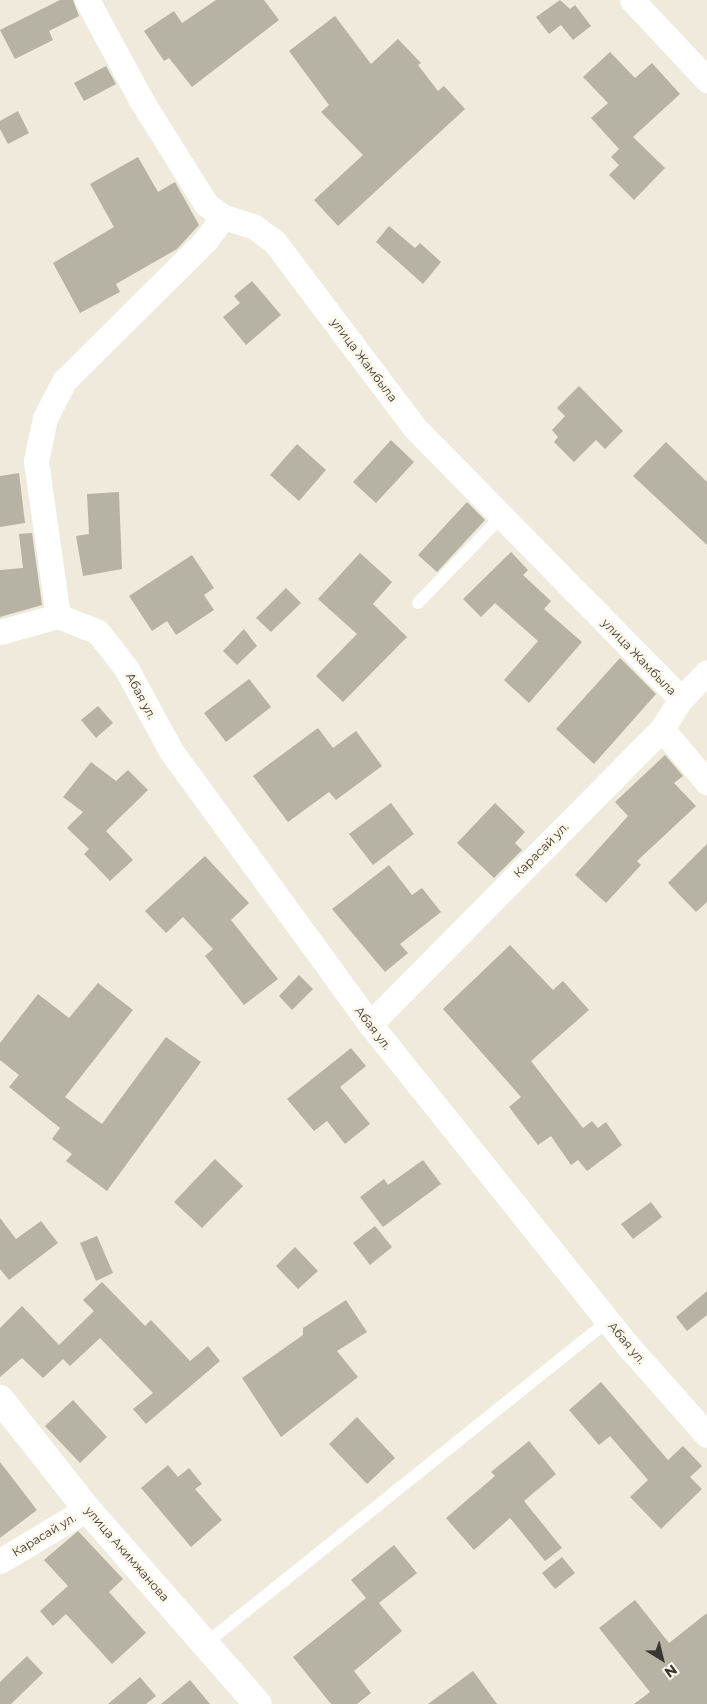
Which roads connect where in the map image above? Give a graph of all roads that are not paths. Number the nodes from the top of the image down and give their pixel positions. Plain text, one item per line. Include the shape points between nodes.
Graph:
1 (87, 0) edge
2 (632, 0) edge
3 (707, 80) edge
4 (223, 217) junction
5 (502, 516) junction
6 (418, 602) dead end
7 (58, 616) junction
8 (0, 632) edge
9 (707, 672) edge
10 (681, 699) junction
11 (662, 728) junction
12 (707, 782) edge
13 (370, 1024) junction
14 (608, 1321) junction
15 (0, 1399) edge
16 (707, 1435) edge
17 (87, 1509) junction
18 (0, 1561) edge
19 (205, 1644) junction
20 (258, 1704) edge

1 - 4 street, улица Жамбыла via 141,100 206,204
2 - 3 street
4 - 5 street, улица Жамбыла via 253,226 274,241 414,427
4 - 7 street via 206,240 64,381 45,418 36,461
5 - 6 lane
5 - 10 street, улица Жамбыла
7 - 8 street
7 - 13 street, Абая ул. via 98,632 126,668 171,751
9 - 10 street, Карасай ул.
10 - 11 street, Карасай ул.
11 - 12 street
11 - 13 street, Карасай ул.
13 - 14 street, Абая ул.
14 - 16 street, Абая ул.
14 - 19 lane
15 - 17 street, улица Акимжанова
17 - 18 street, Карасай ул.
17 - 19 street, улица Акимжанова
19 - 20 street, улица Акимжанова

